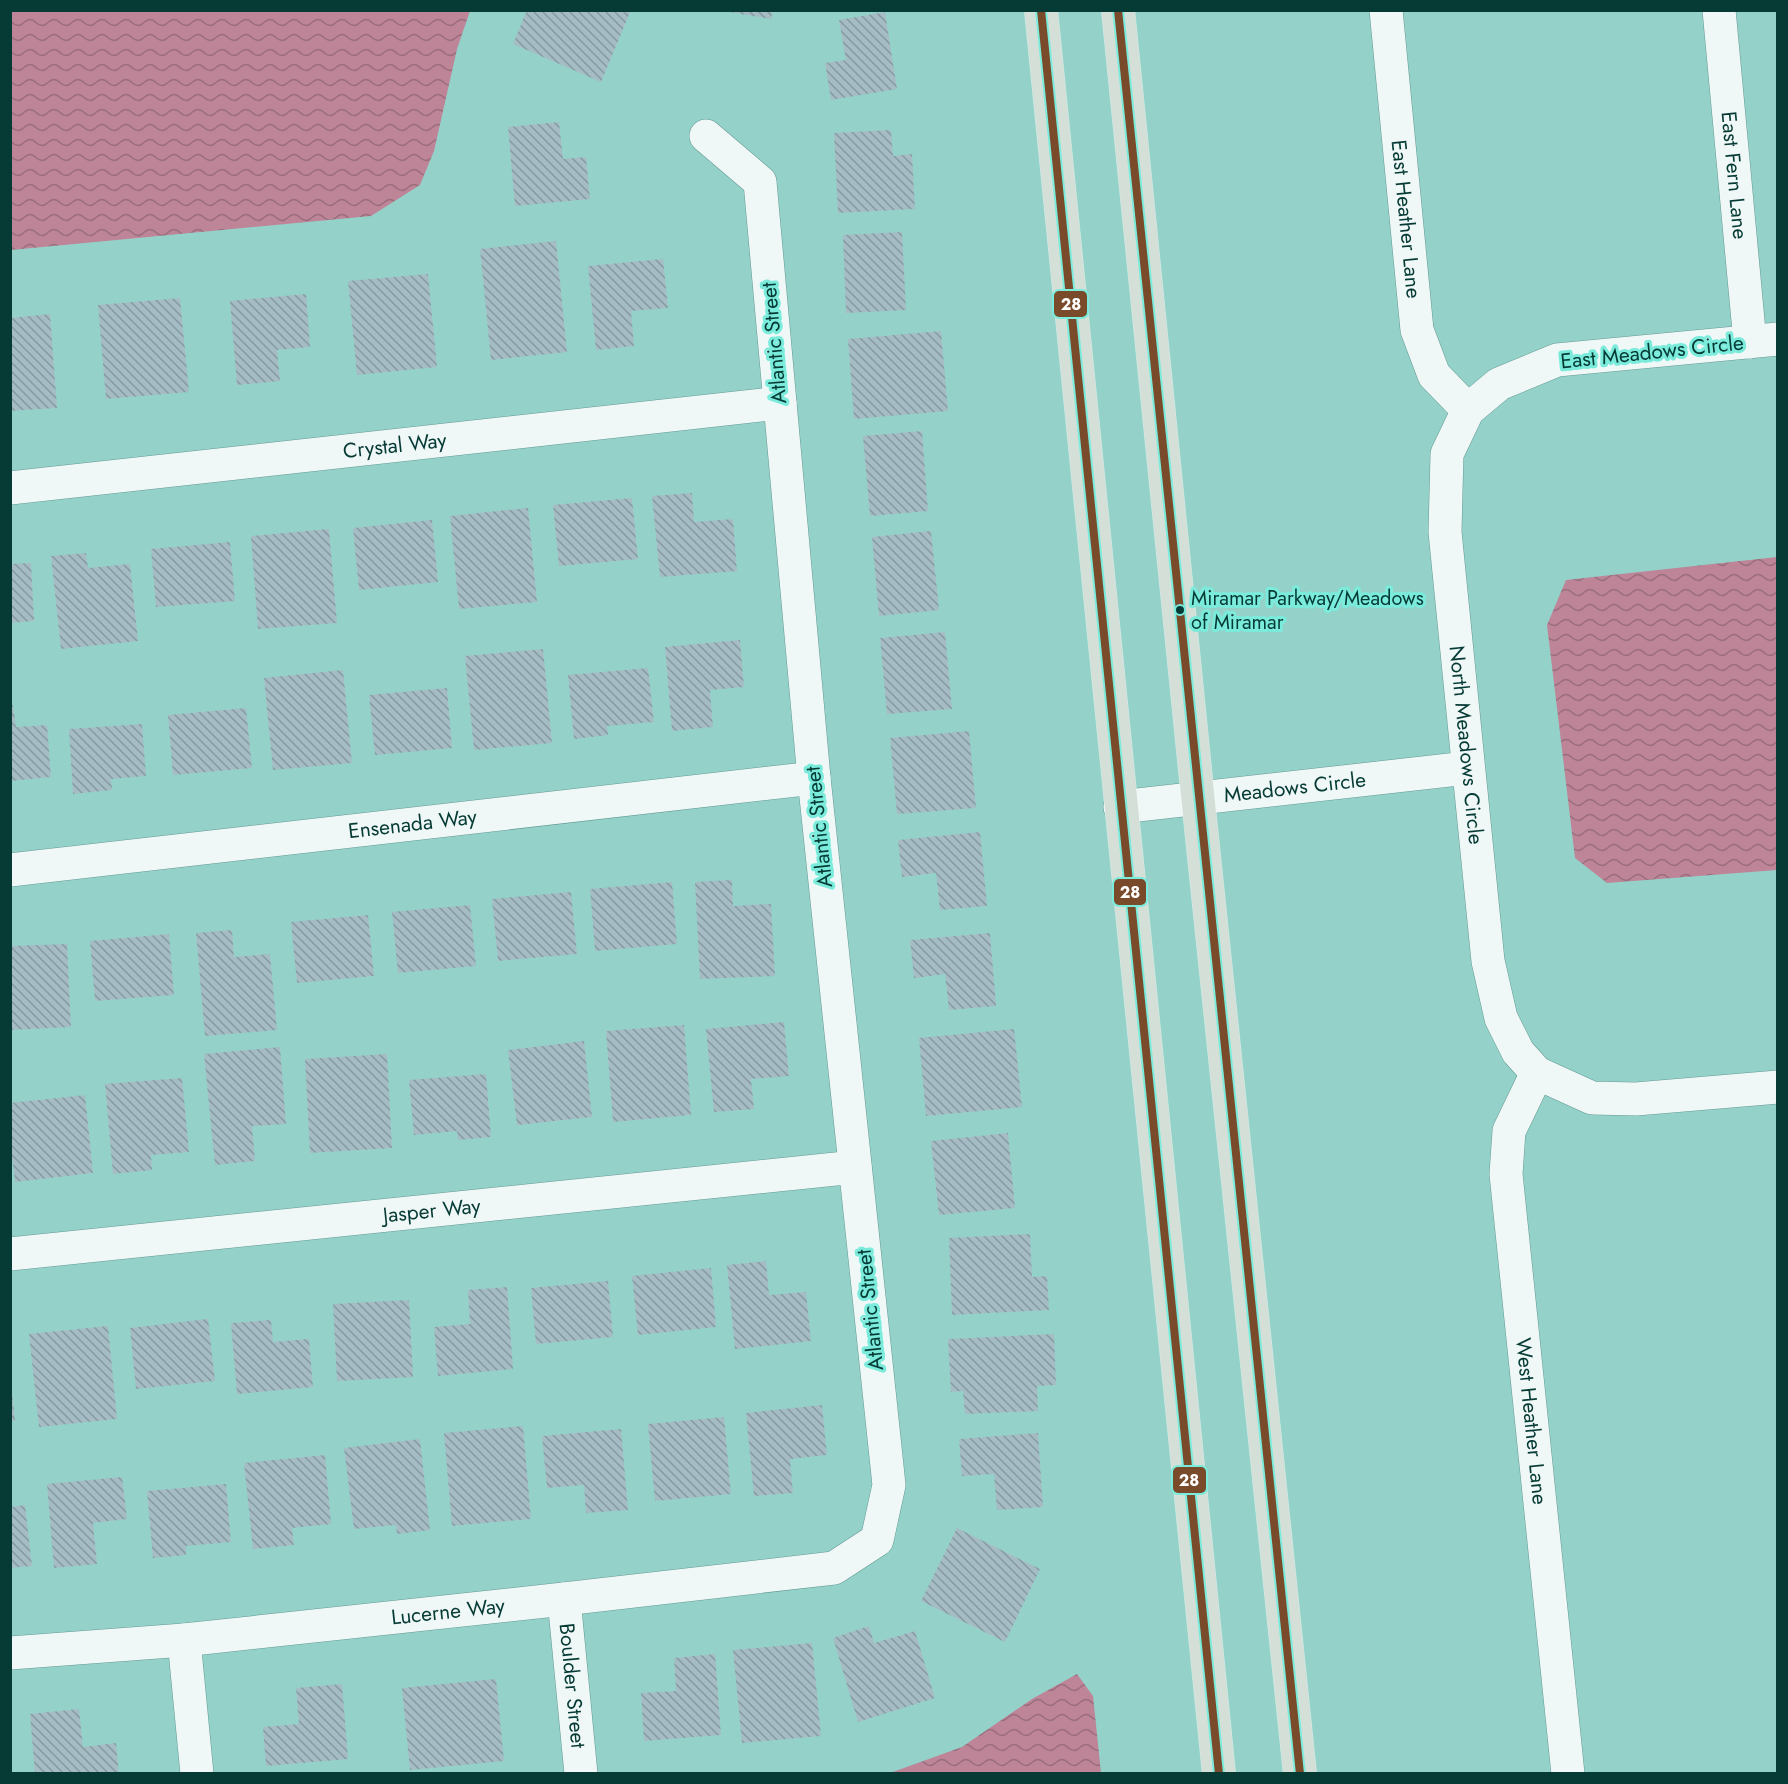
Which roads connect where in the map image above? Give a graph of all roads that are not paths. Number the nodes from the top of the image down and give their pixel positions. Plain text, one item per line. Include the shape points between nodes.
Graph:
1 (1041, 10) edge
2 (1118, 10) edge
3 (1386, 10) edge
4 (1719, 10) edge
5 (706, 136) dead end
6 (1764, 341) edge
7 (780, 403) junction
8 (1468, 410) junction
9 (10, 488) edge
10 (1467, 768) junction
11 (814, 778) junction
12 (1198, 799) junction
13 (1120, 807) junction
14 (10, 870) edge
15 (1537, 1073) junction
16 (1778, 1087) edge
17 (855, 1167) junction
18 (10, 1254) edge
19 (877, 1540) joint
20 (564, 1599) junction
21 (184, 1640) junction
22 (10, 1653) edge
23 (197, 1773) edge
24 (581, 1773) edge
25 (1219, 1773) edge
26 (1300, 1773) edge
27 (1568, 1773) edge

1 - 13 main road
2 - 12 main road
3 - 8 street, East Heather Lane via 1417,330 1434,375
4 - 6 street, East Fern Lane
5 - 7 street, Atlantic Street via 760,182
6 - 8 street, East Meadows Circle via 1557,360 1498,384
7 - 9 street, Crystal Way
7 - 11 street, Atlantic Street
8 - 10 street, North Meadows Circle via 1447,453 1445,532
10 - 12 street, Meadows Circle
10 - 15 street, North Meadows Circle via 1488,961 1501,1018 1518,1052
11 - 14 street, Ensenada Way
11 - 17 street, Atlantic Street
12 - 13 street, Meadows Circle
12 - 26 main road
13 - 25 main road
15 - 16 street via 1592,1098 1636,1099
15 - 27 street, West Heather Lane via 1509,1131 1506,1174
17 - 18 street, Jasper Way
17 - 19 street, Atlantic Street via 889,1485
19 - 20 street, Lucerne Way via 834,1568
20 - 21 street, Lucerne Way
20 - 24 street, Boulder Street
21 - 22 street, Lucerne Way
21 - 23 street

